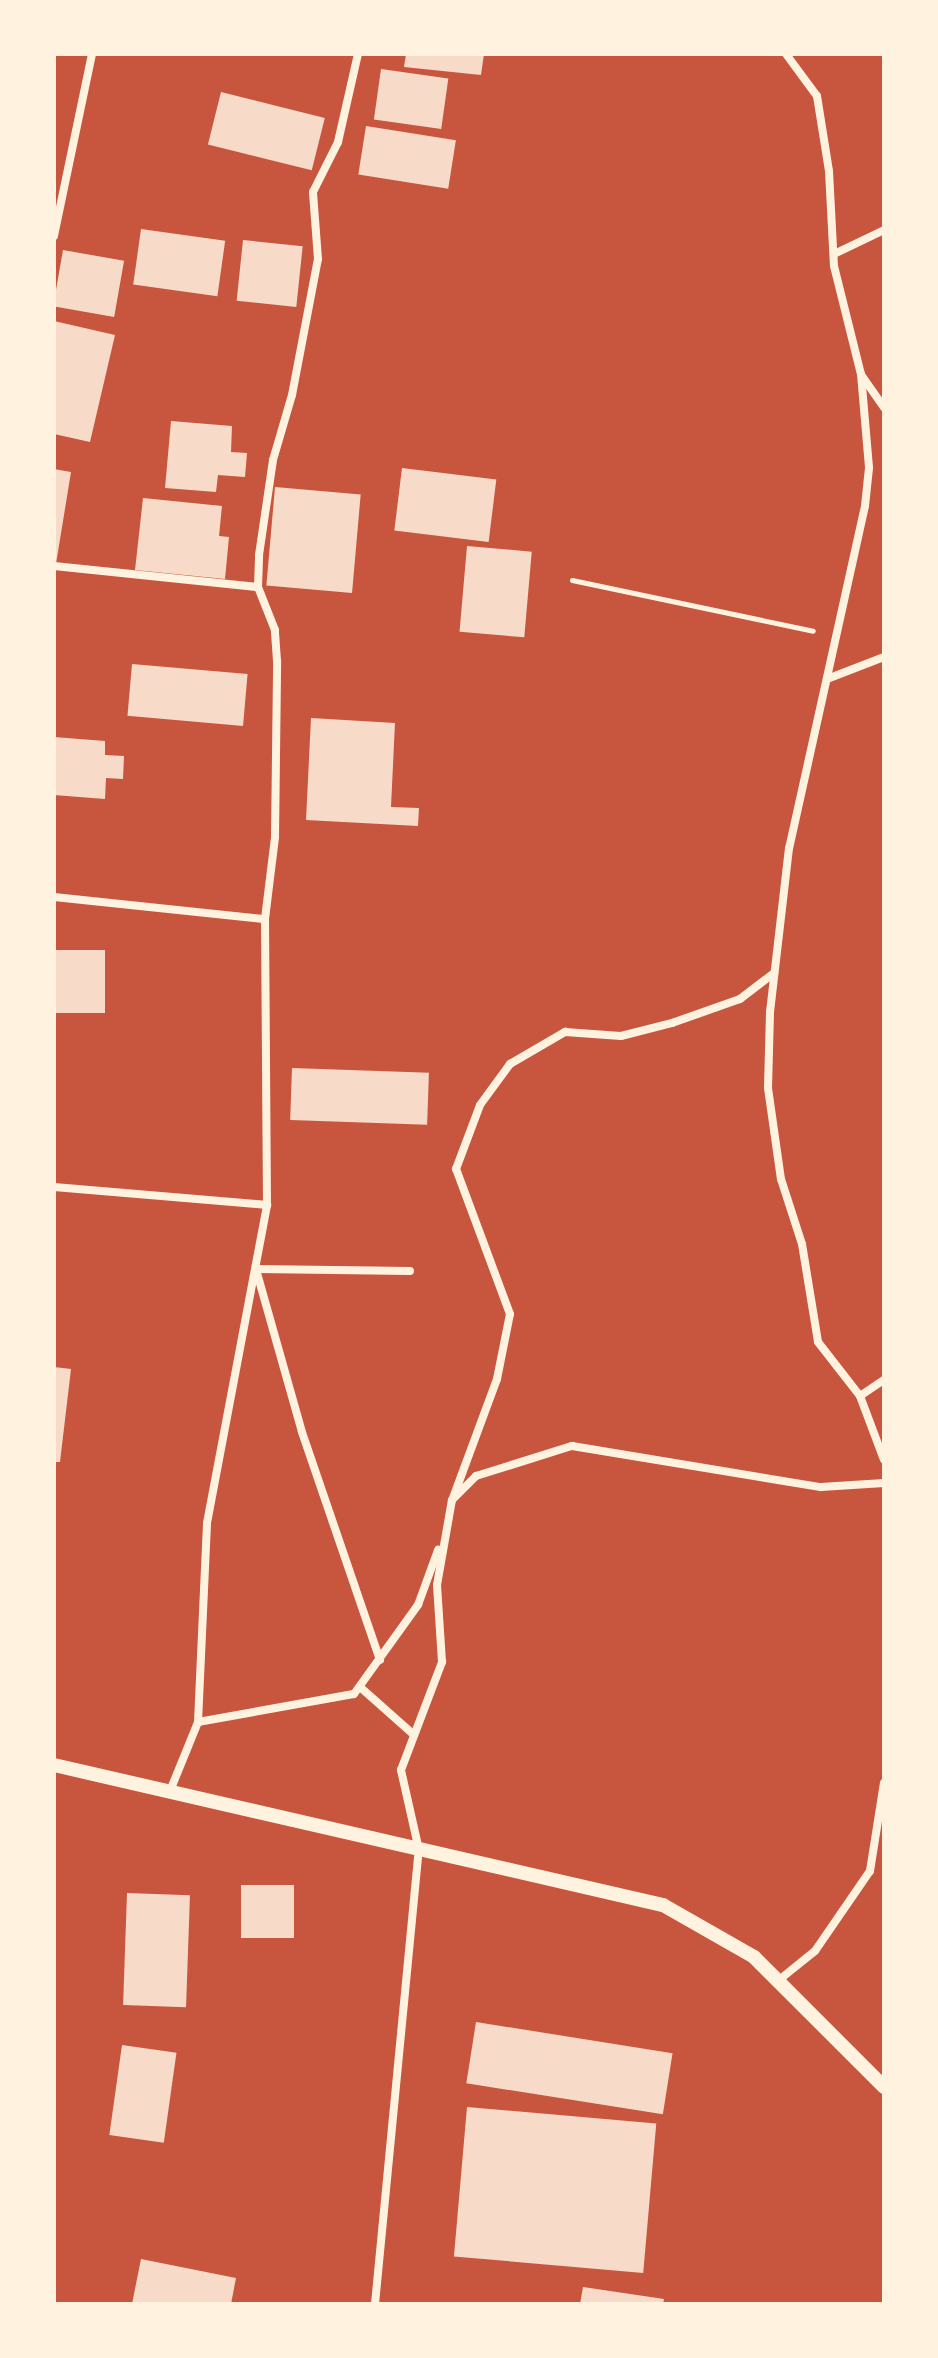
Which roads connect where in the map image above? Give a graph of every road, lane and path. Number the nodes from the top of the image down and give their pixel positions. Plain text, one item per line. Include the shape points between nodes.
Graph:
1 (92, 54) edge
2 (358, 54) edge
3 (786, 54) edge
4 (884, 230) edge
5 (54, 236) edge
6 (834, 254) junction
7 (861, 374) junction
8 (884, 408) edge
9 (54, 566) edge
10 (572, 580) dead end
11 (258, 587) junction
12 (836, 636) junction
13 (884, 657) edge
14 (827, 679) junction
15 (54, 897) edge
16 (265, 919) junction
17 (774, 973) junction
18 (54, 1187) edge
19 (267, 1205) junction
20 (256, 1269) junction
21 (410, 1271) dead end
22 (884, 1380) edge
23 (860, 1396) junction
24 (884, 1460) edge
25 (884, 1483) edge
26 (452, 1500) junction
27 (444, 1534) junction
28 (380, 1660) junction
29 (360, 1687) junction
30 (198, 1722) junction
31 (414, 1735) junction
32 (54, 1765) edge
33 (884, 1783) edge
34 (170, 1791) junction
35 (419, 1850) junction
36 (779, 1980) junction
37 (884, 2087) edge
38 (376, 2304) edge

1 - 5 street
2 - 11 street via 338,142 313,192 318,259 292,395 273,460
3 - 6 street via 817,96
4 - 6 street
6 - 7 street via 844,320
7 - 8 street
7 - 12 street via 869,468
9 - 11 street
10 - 12 path
11 - 16 street via 275,630 277,661 275,837
12 - 14 street
13 - 14 street
14 - 17 street via 789,848
15 - 16 street
16 - 19 street
17 - 23 street via 768,1088 781,1179 802,1244 818,1342
17 - 26 street via 740,999 672,1023 621,1036 565,1032 510,1064 480,1105 456,1169 510,1314 497,1379
18 - 19 street
19 - 20 street
20 - 21 street
20 - 28 street via 302,1432
20 - 30 street via 207,1523
22 - 23 street
23 - 24 street
25 - 26 street via 821,1487 572,1446 476,1476
26 - 27 street
27 - 28 street via 418,1605
27 - 31 street via 437,1585 442,1662
28 - 29 street
29 - 30 street via 354,1694
29 - 31 street
30 - 34 street
31 - 35 street via 401,1770
32 - 34 street
33 - 36 street via 870,1871 815,1951
34 - 35 street
35 - 36 street via 663,1905 754,1957
35 - 38 street
36 - 37 street

